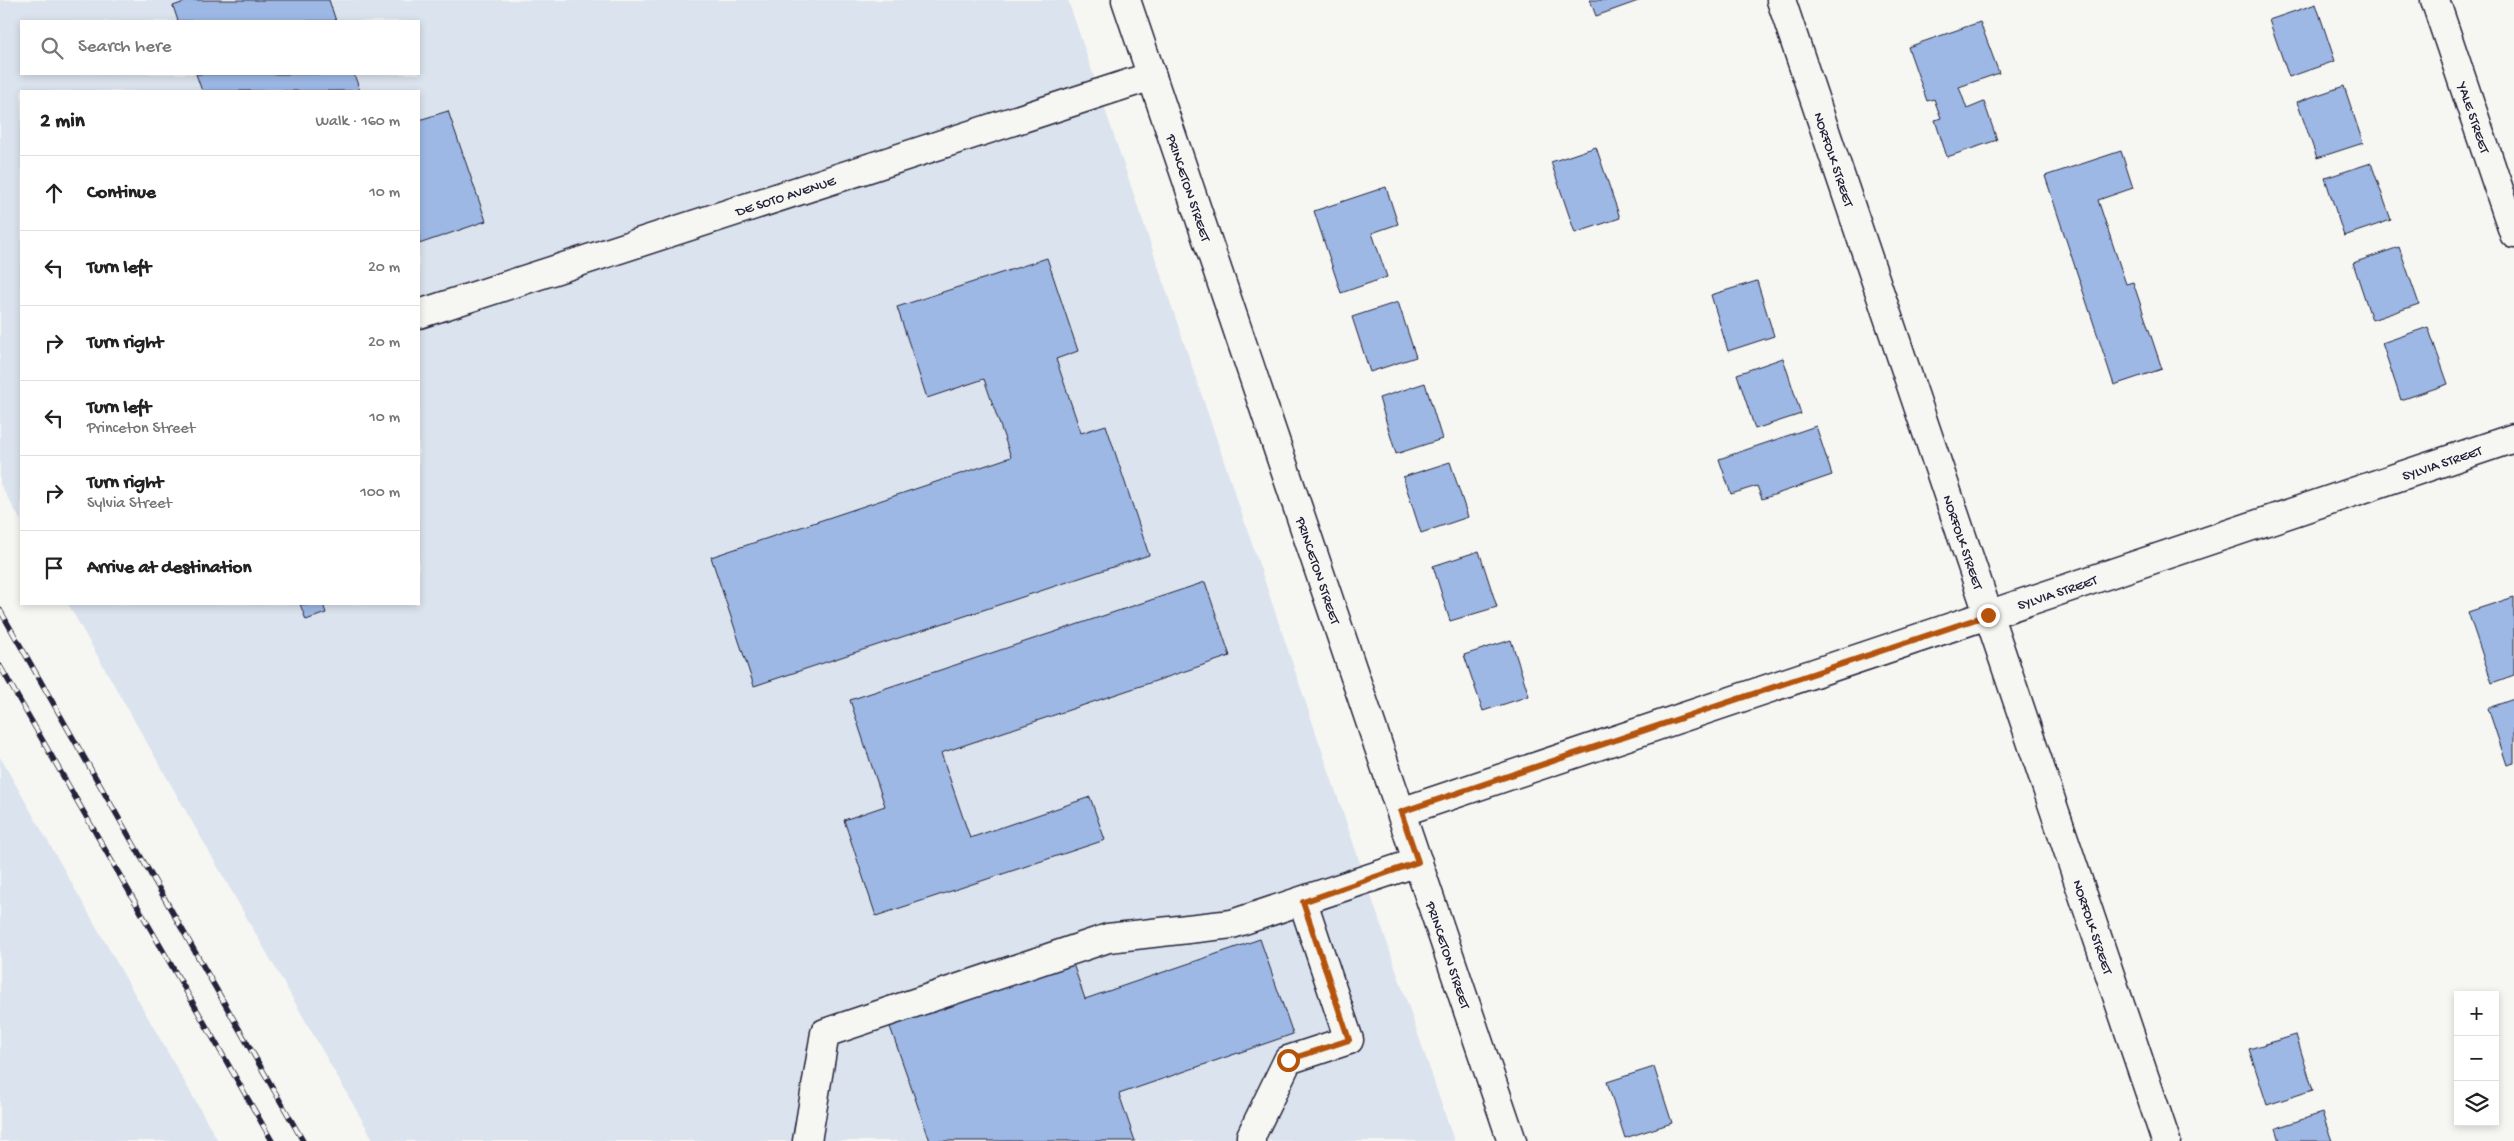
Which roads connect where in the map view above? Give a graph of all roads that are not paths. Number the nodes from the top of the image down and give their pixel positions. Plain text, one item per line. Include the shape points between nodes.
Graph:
1 (1126, 0) edge
2 (1781, 0) edge
3 (2435, 0) edge
4 (1152, 76) junction
5 (2514, 234) edge
6 (420, 314) edge
7 (2514, 438) edge
8 (1988, 615) junction
9 (1401, 812) junction
10 (1418, 862) junction
11 (1303, 902) junction
12 (807, 1141) edge
13 (1251, 1141) edge
14 (1512, 1141) edge
15 (2166, 1141) edge

1 - 4 street, PRINCETON STREET
2 - 8 street, NORFOLK STREET
3 - 5 street, YALE STREET
4 - 6 street, DE SOTO AVENUE
4 - 9 street, PRINCETON STREET
7 - 8 street, SYLVIA STREET
8 - 9 street, SYLVIA STREET
8 - 15 street, NORFOLK STREET
9 - 10 street, PRINCETON STREET
10 - 11 street
10 - 14 street, PRINCETON STREET
11 - 12 street via 1232,924 1108,938 825,1033
11 - 13 street via 1349,1040 1288,1060

